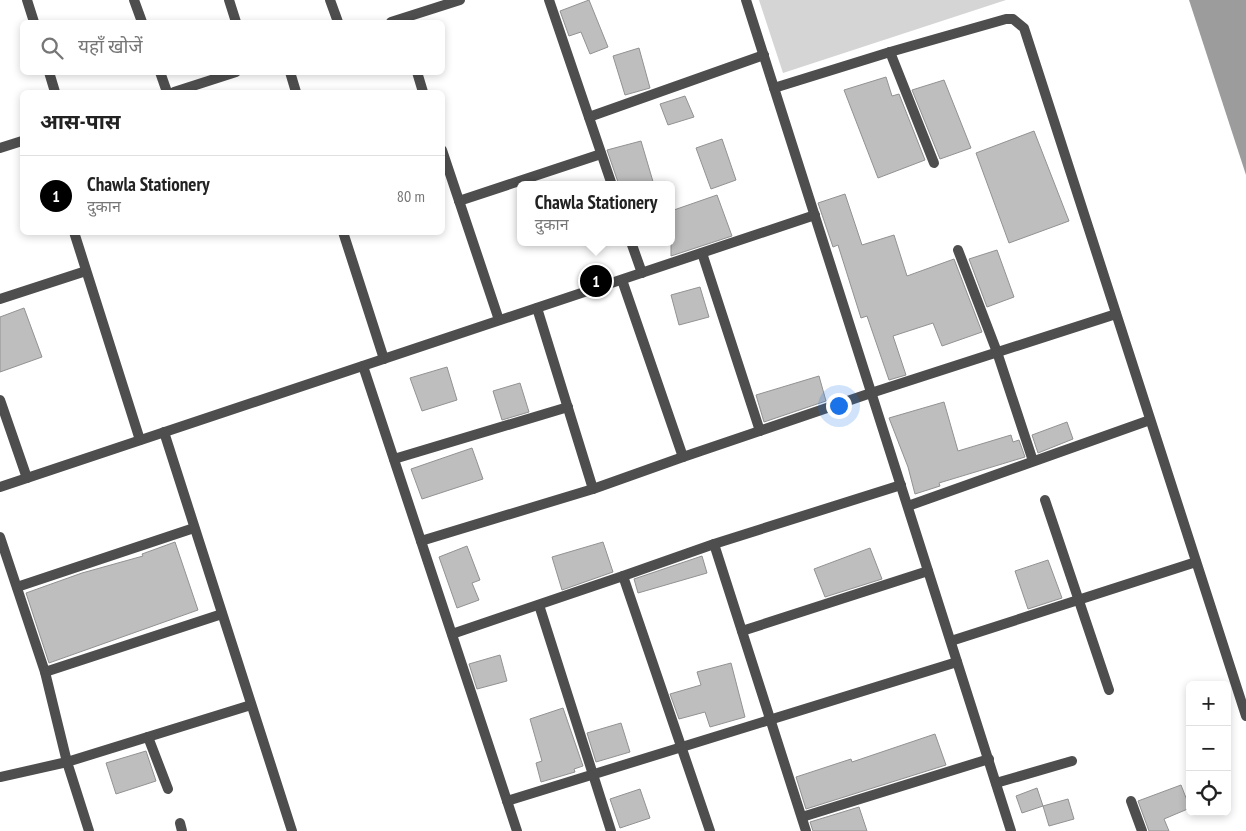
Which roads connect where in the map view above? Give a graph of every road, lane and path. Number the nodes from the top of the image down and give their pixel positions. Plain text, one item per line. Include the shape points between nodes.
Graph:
1 (27, 0) edge
2 (134, 0) edge
3 (229, 0) edge
4 (330, 0) edge
5 (460, 0) edge
6 (549, 0) edge
7 (746, 0) edge
8 (33, 20) edge
9 (141, 20) edge
10 (235, 20) edge
11 (337, 20) edge
12 (402, 20) edge
13 (890, 52) junction
14 (764, 55) junction
15 (50, 75) edge
16 (161, 75) edge
17 (227, 75) edge
18 (291, 75) edge
19 (418, 75) edge
20 (774, 88) junction
21 (54, 90) edge
22 (166, 90) edge
23 (180, 90) edge
24 (295, 90) edge
25 (422, 90) edge
26 (588, 117) junction
27 (20, 142) edge
28 (0, 148) edge
29 (601, 154) junction
30 (934, 163) dead end
31 (445, 164) edge
32 (519, 181) edge
33 (611, 181) edge
34 (517, 182) edge
35 (459, 201) junction
36 (815, 215) junction
37 (75, 235) edge
38 (344, 235) edge
39 (632, 246) edge
40 (958, 250) dead end
41 (702, 253) junction
42 (86, 271) junction
43 (642, 273) junction
44 (622, 280) junction
45 (0, 299) edge
46 (537, 308) junction
47 (1116, 314) junction
48 (499, 320) junction
49 (997, 352) junction
50 (384, 359) junction
51 (363, 366) junction
52 (871, 393) junction
53 (0, 400) edge
54 (568, 407) junction
55 (1150, 420) junction
56 (760, 431) junction
57 (164, 432) junction
58 (140, 440) junction
59 (683, 457) junction
60 (394, 459) junction
61 (1033, 461) junction
62 (27, 478) junction
63 (901, 485) junction
64 (0, 487) edge
65 (593, 489) junction
66 (1044, 500) dead end
67 (908, 506) junction
68 (194, 528) junction
69 (0, 537) edge
70 (421, 541) junction
71 (714, 544) junction
72 (1196, 562) junction
73 (928, 571) junction
74 (623, 576) junction
75 (17, 587) junction
76 (1078, 600) junction
77 (539, 605) junction
78 (222, 614) junction
79 (742, 631) junction
80 (452, 634) junction
81 (951, 641) junction
82 (957, 662) junction
83 (45, 672) junction
84 (1109, 690) dead end
85 (251, 705) junction
86 (1246, 716) edge
87 (770, 720) junction
88 (148, 737) junction
89 (681, 747) junction
90 (989, 759) junction
91 (1072, 761) dead end
92 (67, 762) junction
93 (593, 774) junction
94 (0, 777) edge
95 (996, 783) junction
96 (168, 789) dead end
97 (507, 801) junction
98 (1131, 801) dead end
99 (802, 817) junction
100 (89, 831) edge
101 (292, 831) edge
102 (517, 831) edge
103 (611, 831) edge
104 (710, 831) edge
105 (806, 831) edge
106 (1011, 831) edge
107 (1142, 831) edge

1 - 8 street
2 - 9 street
3 - 10 street
4 - 11 street
5 - 12 street
6 - 26 street
7 - 14 street
13 - 20 street
13 - 30 street
13 - 47 street via 1006,19 1013,19 1024,28
14 - 20 street
14 - 26 street
15 - 21 street
16 - 22 street
17 - 23 street
18 - 24 street
19 - 25 street
20 - 36 street
26 - 29 street
27 - 28 street
29 - 32 street
29 - 33 street
31 - 35 street
34 - 35 street
35 - 48 street
36 - 41 street
36 - 52 street
37 - 42 street
38 - 50 street
39 - 43 street
40 - 49 street
41 - 43 street
41 - 56 street
42 - 45 street
42 - 58 street
43 - 44 street
44 - 46 street
44 - 59 street
46 - 48 street
46 - 54 street
47 - 49 street
47 - 55 street
48 - 50 street
49 - 52 street
49 - 61 street
50 - 51 street
51 - 57 street
51 - 60 street
52 - 56 street
52 - 63 street
53 - 62 street
54 - 60 street
54 - 65 street
55 - 61 street
55 - 72 street
56 - 59 street
57 - 58 street
57 - 68 street
58 - 62 street
59 - 65 street
60 - 70 street
61 - 67 street
62 - 64 street
63 - 67 street
63 - 71 street
65 - 70 street
66 - 76 street
67 - 73 street
68 - 75 street
68 - 78 street
69 - 75 street
70 - 80 street
71 - 74 street
71 - 79 street
72 - 76 street
72 - 86 street
73 - 79 street
73 - 81 street
74 - 77 street
74 - 89 street
75 - 83 street
76 - 81 street
76 - 84 street
77 - 80 street
77 - 93 street
78 - 83 street
78 - 85 street
79 - 87 street
80 - 97 street
81 - 82 street
82 - 87 street
82 - 90 street
83 - 92 street
85 - 88 street
85 - 101 street
87 - 89 street
87 - 99 street
88 - 92 street
88 - 96 street
89 - 93 street
89 - 104 street
90 - 95 street
90 - 99 street
91 - 95 street
92 - 94 street
92 - 100 street
93 - 97 street
93 - 103 street
95 - 106 street
97 - 102 street
98 - 107 street
99 - 105 street

